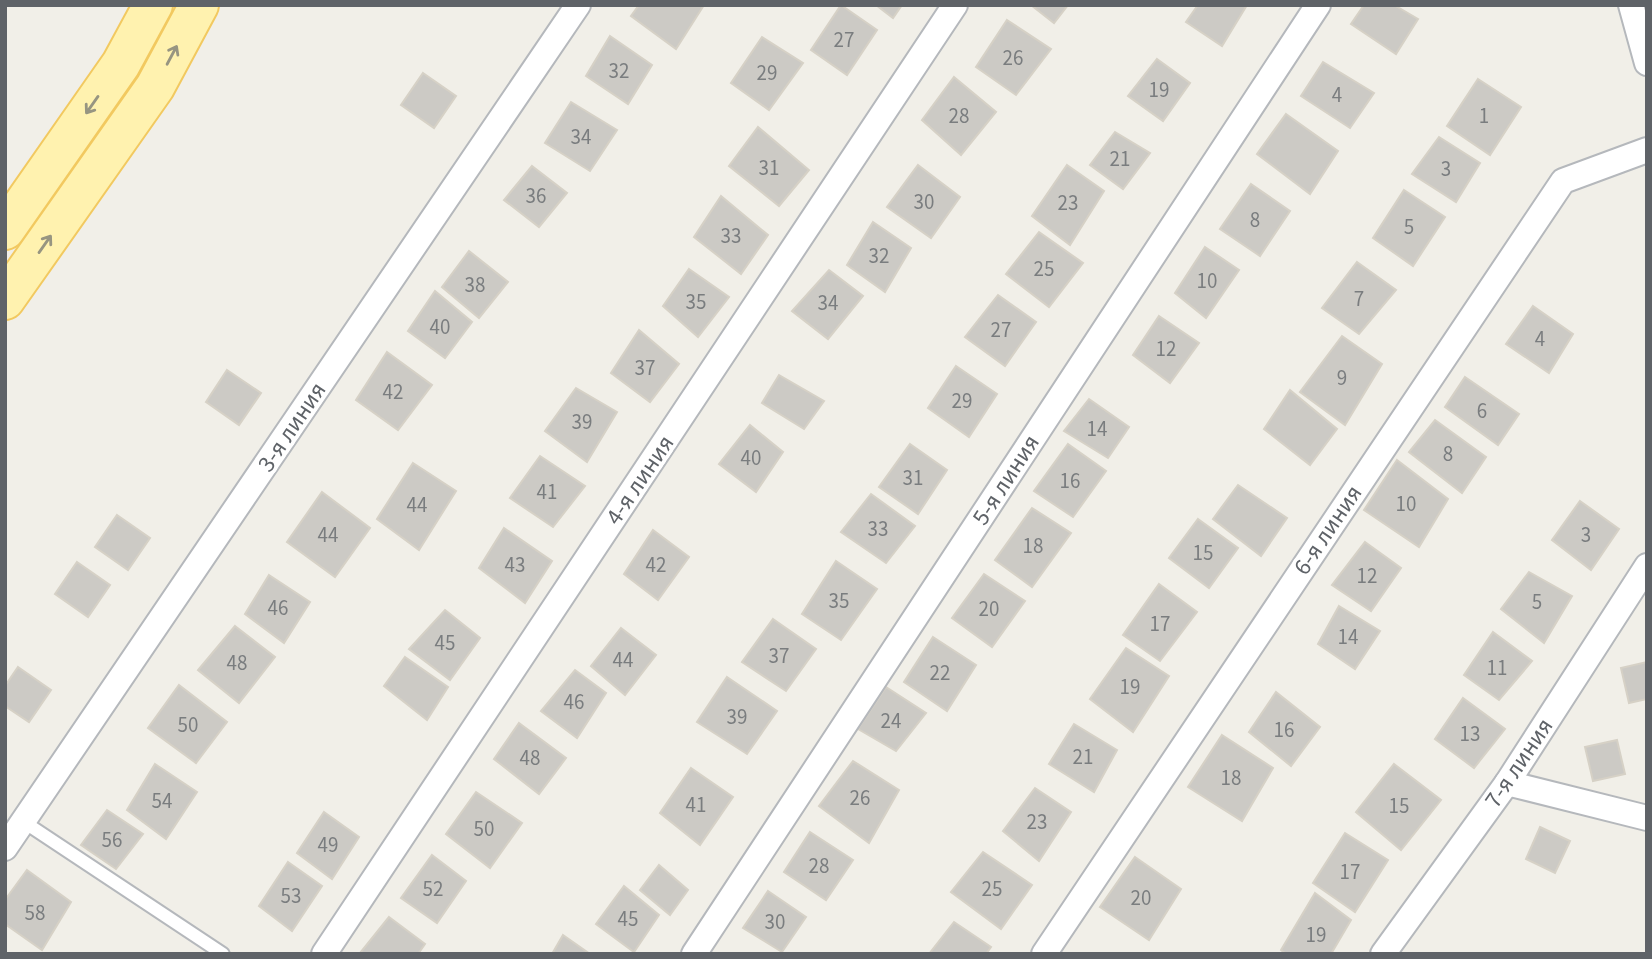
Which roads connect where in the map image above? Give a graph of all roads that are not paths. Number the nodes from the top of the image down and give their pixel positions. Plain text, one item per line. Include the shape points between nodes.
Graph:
1 (153, 5) edge
2 (199, 5) edge
3 (578, 5) edge
4 (955, 5) edge
5 (1318, 5) edge
6 (1632, 5) edge
7 (1647, 63) edge
8 (1647, 150) edge
9 (5, 230) edge
10 (5, 300) edge
11 (1647, 566) edge
12 (1507, 783) junction
13 (1647, 818) edge
14 (24, 822) junction
15 (5, 848) edge
16 (223, 954) edge
17 (324, 954) edge
18 (694, 954) edge
19 (1044, 954) edge
20 (1383, 954) edge

1 -> 9 main road via 121,64
10 -> 2 main road via 155,87
3 - 14 street, 3-я линия
4 - 17 street, 4-я линия
5 - 18 street, 5-я линия
6 - 7 street
8 - 19 street, 6-я линия via 1563,181
11 - 12 street, 7-я линия
12 - 13 street
12 - 20 street, 7-я линия
14 - 15 street, 3-я линия
14 - 16 lane

